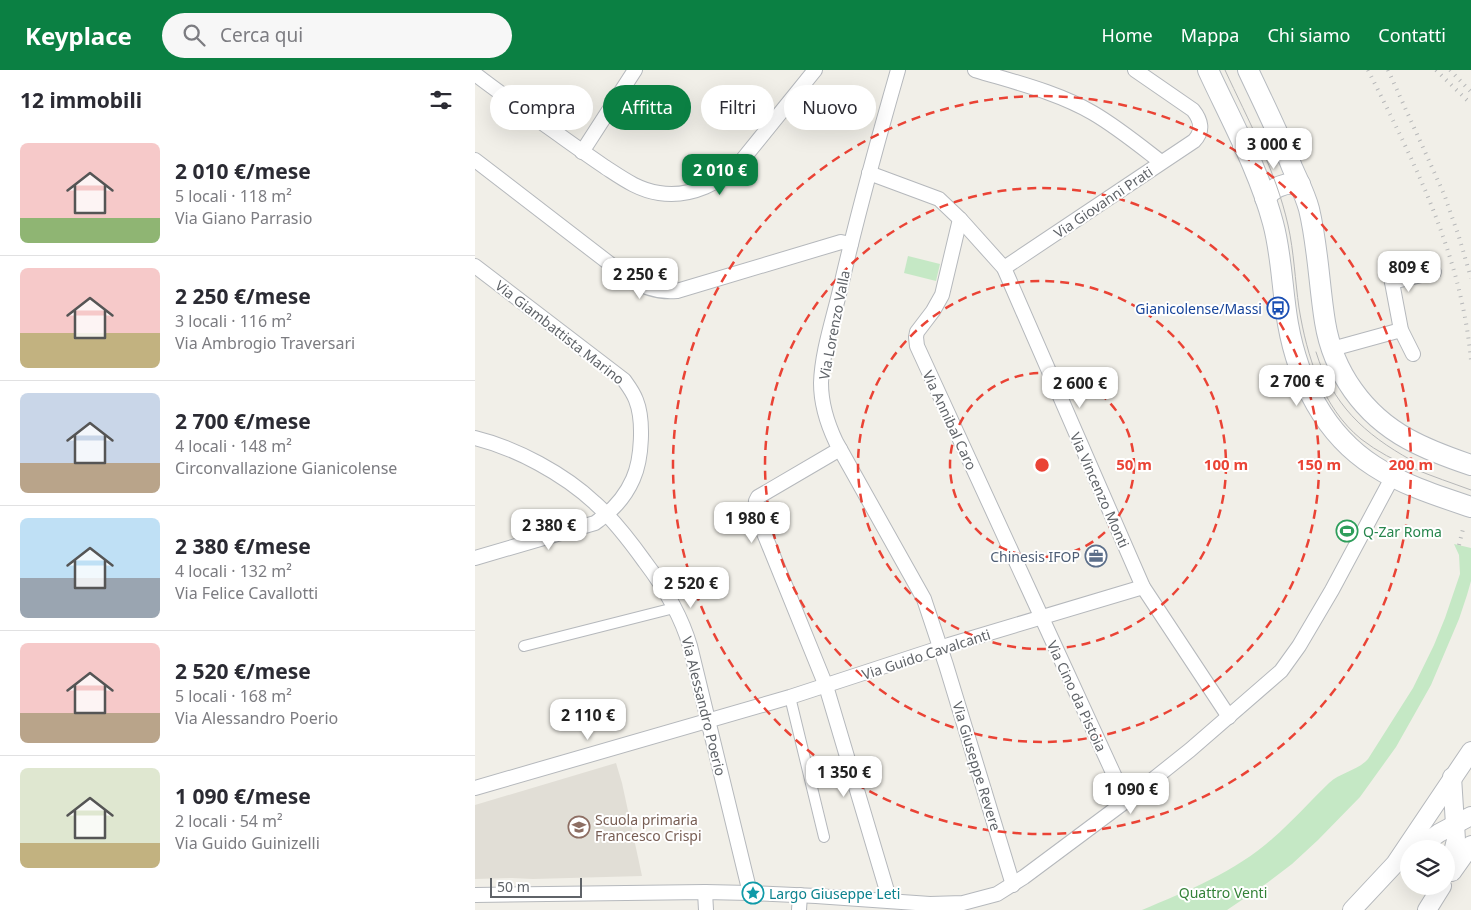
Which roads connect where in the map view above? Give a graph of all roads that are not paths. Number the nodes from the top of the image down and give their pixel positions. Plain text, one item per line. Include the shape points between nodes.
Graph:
1 (635, 70) edge
2 (815, 70) edge
3 (898, 70) edge
4 (975, 70) edge
5 (1135, 70) edge
6 (1207, 70) edge
7 (1247, 70) edge
8 (475, 74) edge
9 (1278, 134) junction
10 (1243, 146) junction
11 (582, 152) junction
12 (475, 160) edge
13 (1161, 162) junction
14 (869, 173) junction
15 (1300, 184) junction
16 (1265, 198) junction
17 (960, 219) junction
18 (851, 244) junction
19 (1388, 261) dead end
20 (475, 266) edge
21 (1004, 268) junction
22 (1434, 272) dead end
23 (1392, 282) junction
24 (1401, 330) junction
25 (1332, 349) junction
26 (1413, 354) dead end
27 (475, 438) edge
28 (840, 449) junction
29 (1471, 465) edge
30 (1393, 476) junction
31 (1471, 507) edge
32 (607, 514) junction
33 (475, 558) edge
34 (1143, 587) junction
35 (674, 608) junction
36 (1041, 618) junction
37 (524, 646) dead end
38 (940, 648) junction
39 (826, 686) junction
40 (790, 697) junction
41 (1229, 717) junction
42 (708, 721) junction
43 (1471, 751) edge
44 (1452, 777) junction
45 (475, 788) edge
46 (1126, 801) junction
47 (1471, 816) edge
48 (1455, 825) junction
49 (824, 837) dead end
50 (1414, 840) edge
51 (1430, 840) edge
52 (1455, 840) edge
53 (1471, 845) edge
54 (1400, 861) edge
55 (1455, 868) edge
56 (1013, 885) junction
57 (705, 892) junction
58 (750, 893) junction
59 (475, 895) edge
60 (800, 895) junction
61 (1437, 895) edge
62 (890, 901) junction
63 (706, 910) edge
64 (799, 910) edge
65 (1352, 910) edge
66 (1427, 910) edge

1 - 11 street
2 - 11 street via 739,165 703,188 679,194 647,191
3 - 14 street, Via Lorenzo Valla
4 - 13 street via 1075,104 1110,123
5 - 13 street, Via Giovanni Prati via 1193,110 1200,121 1200,133 1194,141
6 - 10 main road
7 - 9 main road
8 - 11 street
9 - 10 main road via 1261,148
9 - 15 main road
10 - 16 main road
12 - 18 street via 627,277 655,290 677,291 841,242
13 - 21 street, Via Giovanni Prati
14 - 17 street, Via Vincenzo Monti via 934,196
14 - 18 street, Via Lorenzo Valla
15 - 16 main road via 1280,186
15 - 25 main road via 1311,220 1325,322
16 - 30 main road via 1276,235 1290,334 1305,385 1337,434 1363,458
17 - 21 street, Via Vincenzo Monti
17 - 36 street, Via Annibal Caro via 942,295 917,332 916,342
18 - 28 street, Via Lorenzo Valla via 821,384 826,416
19 - 23 street
20 - 32 street, Via Giambattista Marino via 624,380 633,394 640,415 638,464 623,496
21 - 34 street, Via Vincenzo Monti
22 - 23 street
23 - 24 street
24 - 25 street
24 - 26 street
25 - 29 main road via 1351,388 1377,418 1408,439
27 - 32 street, Via Alessandro Poerio via 517,453 547,469 579,489
28 - 38 street, Via Lorenzo Valla via 921,591
28 - 39 street via 758,497 755,508
30 - 31 main road
30 - 41 street via 1291,659
32 - 33 street via 595,523
32 - 35 street, Via Alessandro Poerio via 648,566
34 - 36 street, Via Guido Cavalcanti
34 - 41 street, Via Vincenzo Monti
35 - 37 street
35 - 42 street, Via Alessandro Poerio via 690,646
36 - 38 street, Via Guido Cavalcanti
36 - 46 street, Via Cino da Pistoia
38 - 39 street, Via Guido Cavalcanti
38 - 56 street, Via Giuseppe Revere
39 - 40 street, Via Guido Cavalcanti
39 - 62 street
40 - 42 street, Via Guido Cavalcanti
40 - 49 street
41 - 46 street
42 - 45 street, Via Guido Cavalcanti
42 - 58 street, Via Alessandro Poerio
43 - 44 street
44 - 48 street
44 - 50 street
46 - 56 street
47 - 48 street
48 - 51 street
48 - 52 street
53 - 55 street
54 - 65 street
56 - 62 street via 992,896 963,903
57 - 58 street
57 - 59 street
57 - 63 street
58 - 60 street
60 - 62 street
60 - 64 street
61 - 66 street

